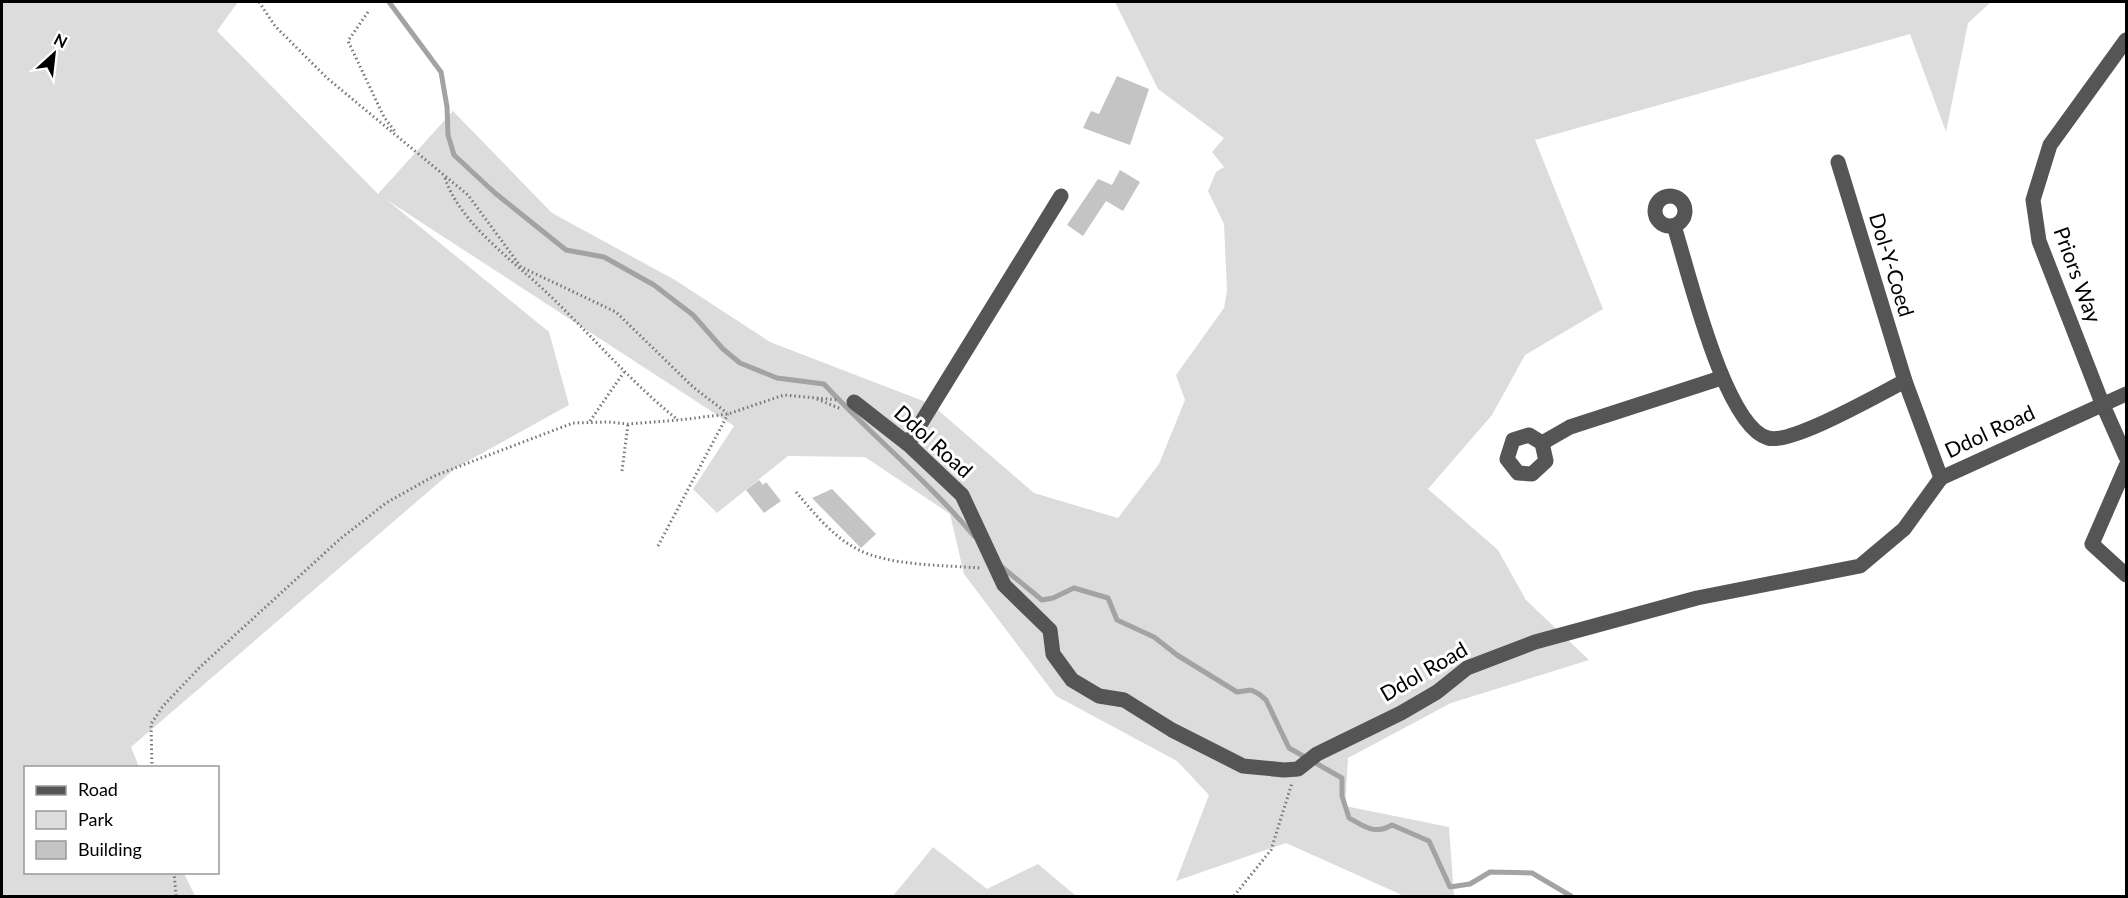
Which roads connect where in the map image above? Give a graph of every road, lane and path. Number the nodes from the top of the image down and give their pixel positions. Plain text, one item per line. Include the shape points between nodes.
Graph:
1 (259, 2) edge
2 (368, 12) dead end
3 (2127, 40) edge
4 (401, 139) junction
5 (1838, 162) dead end
6 (445, 176) junction
7 (1061, 196) dead end
8 (1674, 226) dead end
9 (624, 372) junction
10 (1721, 378) junction
11 (1905, 381) junction
12 (2127, 394) edge
13 (825, 399) dead end
14 (855, 402) dead end
15 (2102, 403) junction
16 (728, 414) junction
17 (680, 420) junction
18 (590, 421) junction
19 (628, 424) junction
20 (1542, 443) dead end
21 (908, 444) junction
22 (2127, 457) edge
23 (2127, 466) edge
24 (622, 471) dead end
25 (1941, 478) junction
26 (796, 492) dead end
27 (658, 546) dead end
28 (996, 569) junction
29 (2127, 575) edge
30 (153, 766) edge
31 (1289, 770) junction
32 (174, 874) edge
33 (176, 897) edge
34 (1234, 897) edge

1 - 4 path via 275,26 327,78
2 - 4 path via 348,41 384,117
3 - 15 street, Priors Way via 2050,145 2033,200 2039,241
4 - 6 path
5 - 11 street, Dol-Y-Coed
6 - 9 path via 450,193 500,253 543,289
6 - 16 path via 468,195 521,267 616,312 693,387
7 - 21 street
8 - 10 street
9 - 17 path
9 - 18 path
10 - 11 street via 1749,428 1768,439 1794,436
10 - 20 street via 1570,427
11 - 25 street, Dol-Y-Coed
12 - 15 street, Ddol Road
13 - 16 path via 784,395
14 - 21 street, Ddol Road
15 - 22 street, Priors Way
15 - 25 street, Ddol Road
16 - 17 path
16 - 27 path
17 - 19 path
18 - 19 path
18 - 30 path via 573,423 434,476 386,503 340,539 163,706 151,724
19 - 24 path
21 - 28 street, Ddol Road via 962,495
23 - 29 street via 2092,544
25 - 31 street, Ddol Road via 1904,529 1860,566 1697,598 1536,642 1467,668 1437,692 1298,769
26 - 28 path via 819,519 859,550 913,562
28 - 31 street, Ddol Road via 1004,585 1050,630 1053,654 1072,680 1099,696 1124,700 1243,766
31 - 34 path via 1293,787 1271,850
32 - 33 path

